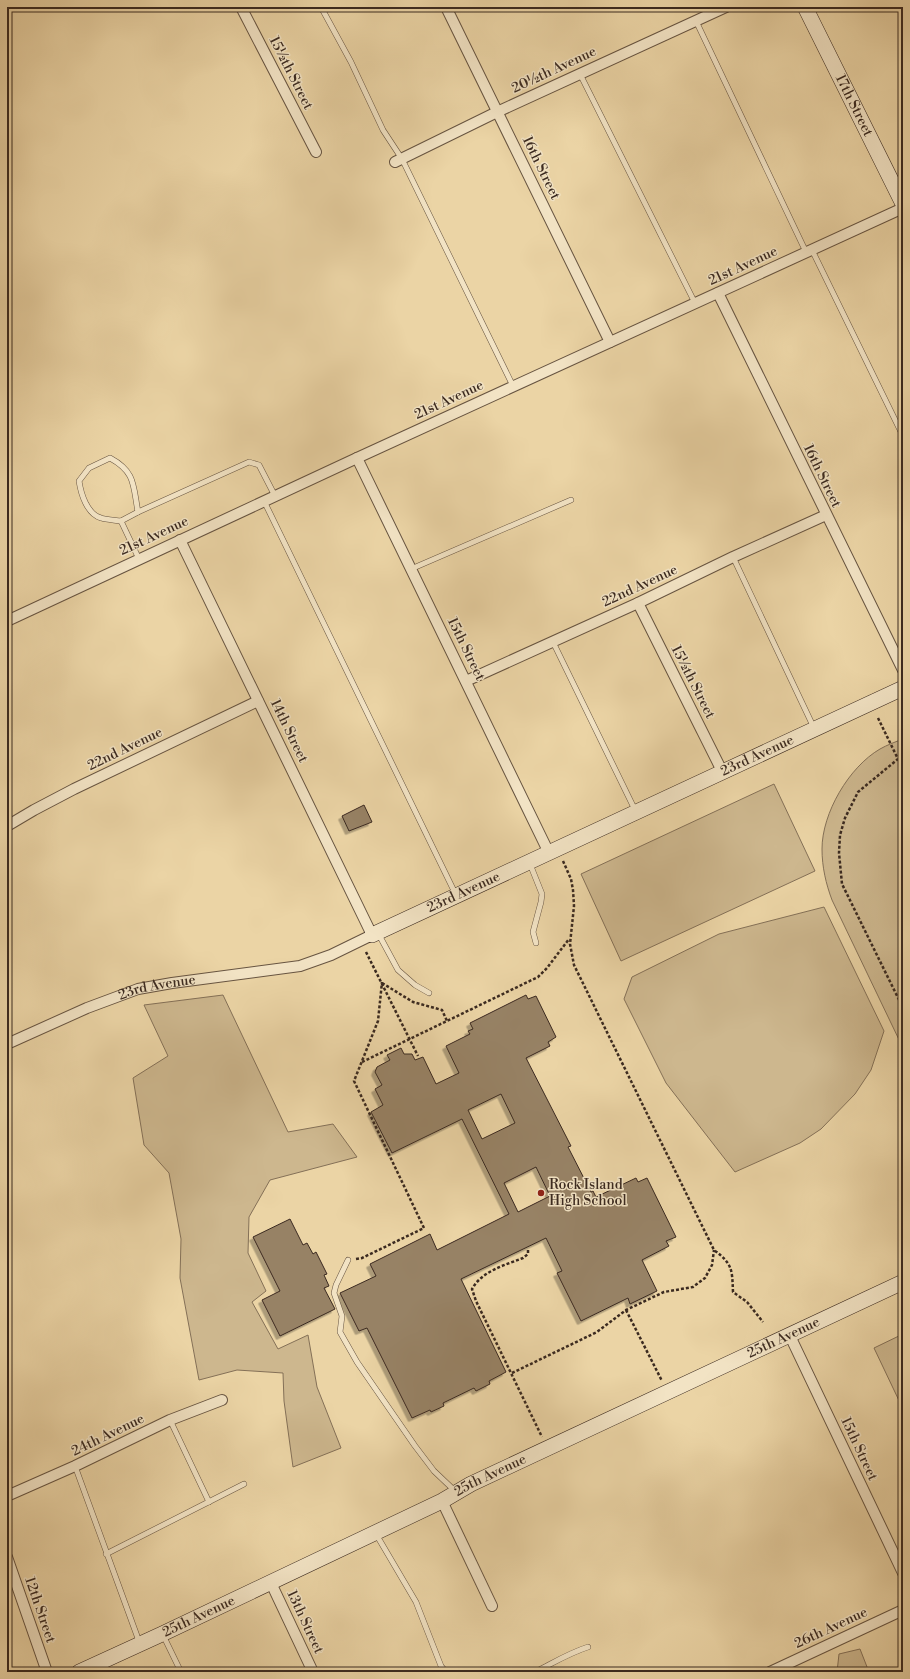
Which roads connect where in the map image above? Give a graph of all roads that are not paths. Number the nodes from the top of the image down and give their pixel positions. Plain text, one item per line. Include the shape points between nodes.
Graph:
1 (241, 7) edge
2 (321, 7) edge
3 (446, 7) edge
4 (726, 7) edge
5 (805, 7) edge
6 (696, 20) junction
7 (580, 74) junction
8 (497, 112) junction
9 (316, 152) dead end
10 (399, 161) junction
11 (903, 204) edge
12 (903, 208) edge
13 (809, 251) junction
14 (718, 293) junction
15 (696, 303) junction
16 (610, 342) junction
17 (513, 386) junction
18 (903, 436) edge
19 (357, 458) junction
20 (275, 496) junction
21 (571, 500) dead end
22 (264, 501) junction
23 (138, 512) junction
24 (826, 515) junction
25 (121, 521) junction
26 (180, 540) junction
27 (733, 557) junction
28 (139, 559) junction
29 (411, 569) junction
30 (638, 603) junction
31 (7, 621) edge
32 (553, 642) junction
33 (903, 670) edge
34 (466, 681) junction
35 (903, 688) edge
36 (258, 701) junction
37 (815, 729) junction
38 (723, 773) junction
39 (636, 813) junction
40 (7, 826) edge
41 (549, 853) junction
42 (529, 862) junction
43 (456, 896) junction
44 (375, 934) junction
45 (536, 943) dead end
46 (429, 993) dead end
47 (7, 1044) edge
48 (348, 1260) road end
49 (903, 1282) edge
50 (790, 1336) junction
51 (222, 1400) dead end
52 (170, 1420) junction
53 (75, 1466) junction
54 (244, 1484) dead end
55 (457, 1493) junction
56 (7, 1496) edge
57 (442, 1501) junction
58 (209, 1502) junction
59 (375, 1532) junction
60 (106, 1554) junction
61 (7, 1557) edge
62 (903, 1574) edge
63 (271, 1583) junction
64 (492, 1606) dead end
65 (903, 1610) edge
66 (162, 1634) junction
67 (140, 1645) junction
68 (588, 1647) dead end
69 (47, 1672) edge
70 (79, 1672) edge
71 (181, 1672) edge
72 (313, 1672) edge
73 (446, 1672) edge
74 (535, 1672) edge
75 (770, 1672) edge

1 - 9 street, 15½th Street
2 - 10 lane
3 - 8 street, 16th Street
4 - 6 street, 20½th Avenue
5 - 11 street, 17th Street
6 - 7 street, 20½th Avenue
6 - 13 lane
7 - 8 street, 20½th Avenue
7 - 15 lane
8 - 10 street, 20½th Avenue
8 - 16 street, 16th Street
10 - 17 lane
12 - 13 street, 21st Avenue
13 - 14 street, 21st Avenue
13 - 18 lane
14 - 15 street, 21st Avenue
14 - 24 street, 16th Street
15 - 16 street, 21st Avenue
16 - 17 street, 21st Avenue
17 - 19 street, 21st Avenue
19 - 20 street, 21st Avenue
19 - 29 street, 15th Street
20 - 22 street, 21st Avenue
20 - 23 lane via 259,465 249,462
21 - 29 lane
22 - 26 street, 21st Avenue
22 - 43 lane
23 - 25 lane
23 - 25 lane via 133,483 122,465 110,458 89,468 79,481 87,506 100,518
24 - 27 street, 22nd Avenue
24 - 33 street, 16th Street
25 - 28 lane
26 - 28 street, 21st Avenue
26 - 36 street, 14th Street
27 - 30 street, 22nd Avenue
27 - 37 lane
28 - 31 street, 21st Avenue
29 - 34 street, 15th Street
30 - 32 street, 22nd Avenue
30 - 38 street, 15½th Street
32 - 34 street, 22nd Avenue
32 - 39 lane
34 - 41 street, 15th Street
35 - 37 street, 23rd Avenue
36 - 40 street, 22nd Avenue via 74,789
36 - 44 street, 14th Street
37 - 38 street, 23rd Avenue
38 - 39 street, 23rd Avenue
39 - 41 street, 23rd Avenue
41 - 42 street, 23rd Avenue
42 - 43 street, 23rd Avenue
42 - 45 lane via 542,894 533,932
43 - 44 street, 23rd Avenue
44 - 46 lane via 398,970
44 - 47 street, 23rd Avenue via 331,955 300,966 138,989 87,1008
48 - 55 lane via 334,1293 342,1316 340,1332 415,1446 434,1471
49 - 50 street, 25th Avenue
50 - 55 street, 25th Avenue via 547,1448
50 - 62 street, 15th Street
51 - 52 street, 24th Avenue
52 - 53 street, 24th Avenue
52 - 58 lane
53 - 56 street, 24th Avenue
53 - 60 lane
54 - 58 lane
55 - 57 street, 25th Avenue
57 - 59 street, 25th Avenue
57 - 64 street
58 - 60 lane
59 - 63 street, 25th Avenue
59 - 73 lane via 416,1602 441,1666
60 - 67 lane
61 - 69 street, 12th Street
63 - 66 street, 25th Avenue
63 - 72 street, 13th Street
65 - 75 street, 26th Avenue
66 - 67 street, 25th Avenue
66 - 71 lane
67 - 70 street, 25th Avenue
68 - 74 lane via 570,1652

